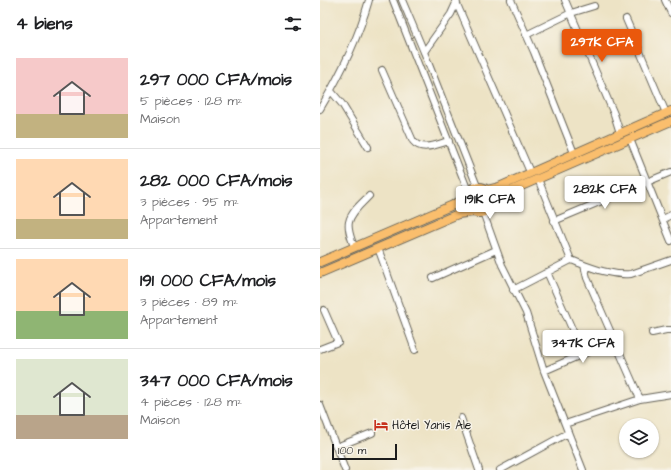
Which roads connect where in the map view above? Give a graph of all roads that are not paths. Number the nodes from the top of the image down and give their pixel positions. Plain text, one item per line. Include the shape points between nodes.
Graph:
1 (369, 0) edge
2 (393, 0) edge
3 (402, 0) edge
4 (511, 0) edge
5 (565, 0) edge
6 (665, 0) edge
7 (457, 1) edge
8 (594, 6) dead end
9 (570, 13) junction
10 (671, 13) edge
11 (626, 19) dead end
12 (526, 35) junction
13 (424, 52) junction
14 (382, 70) dead end
15 (331, 91) junction
16 (320, 109) edge
17 (669, 112) edge
18 (671, 121) edge
19 (620, 133) junction
20 (630, 139) junction
21 (449, 141) junction
22 (368, 147) dead end
23 (574, 153) junction
24 (530, 172) junction
25 (671, 172) edge
26 (538, 179) junction
27 (648, 182) junction
28 (477, 186) junction
29 (487, 190) junction
30 (467, 194) junction
31 (368, 196) dead end
32 (492, 202) junction
33 (473, 212) junction
34 (483, 212) junction
35 (671, 215) edge
36 (663, 219) junction
37 (554, 221) junction
38 (671, 241) edge
39 (354, 247) junction
40 (378, 248) junction
41 (496, 250) junction
42 (571, 260) junction
43 (671, 260) edge
44 (320, 262) edge
45 (584, 265) junction
46 (548, 272) junction
47 (320, 273) edge
48 (433, 278) dead end
49 (513, 290) junction
50 (324, 310) dead end
51 (671, 330) edge
52 (652, 333) dead end
53 (615, 340) junction
54 (320, 349) edge
55 (414, 350) dead end
56 (582, 354) junction
57 (544, 371) junction
58 (671, 394) edge
59 (640, 400) junction
60 (320, 408) edge
61 (461, 418) dead end
62 (565, 424) junction
63 (372, 433) dead end
64 (568, 433) junction
65 (336, 446) junction
66 (345, 470) edge
67 (479, 470) edge
68 (500, 470) edge
69 (583, 470) edge

1 - 15 street via 351,52
2 - 21 street
3 - 13 street
4 - 12 street
5 - 9 street
6 - 10 street
7 - 13 street via 451,14
7 - 24 street
8 - 9 street
9 - 12 street
9 - 19 street
11 - 17 street
12 - 23 street
13 - 28 street
14 - 21 street via 415,144 426,147
15 - 16 street
15 - 22 street via 342,104
17 - 19 main road
18 - 20 main road
19 - 23 main road
20 - 26 main road
20 - 27 street
21 - 30 street
23 - 24 main road
24 - 29 main road
25 - 27 street
26 - 32 main road via 503,194
26 - 37 street
27 - 36 street
27 - 37 street
28 - 29 main road
28 - 30 main road
29 - 32 main road
30 - 33 main road via 467,206
30 - 39 main road via 453,205
31 - 39 street via 349,221
32 - 34 main road
33 - 34 main road
33 - 40 main road via 458,214
34 - 41 street
35 - 36 street
36 - 38 street
37 - 42 street
39 - 44 main road
40 - 47 main road
40 - 55 street
41 - 48 street
41 - 49 street
42 - 45 street
42 - 46 street
43 - 45 street via 631,274 607,272
45 - 53 street via 587,278
46 - 49 street
46 - 56 street
49 - 57 street via 526,313
50 - 54 street via 338,342
51 - 52 street
53 - 56 street
53 - 59 street
56 - 57 street
57 - 62 street
58 - 59 street
59 - 62 street
60 - 65 street
61 - 67 street
62 - 64 street
63 - 65 street
64 - 68 street
64 - 69 street
65 - 66 street

